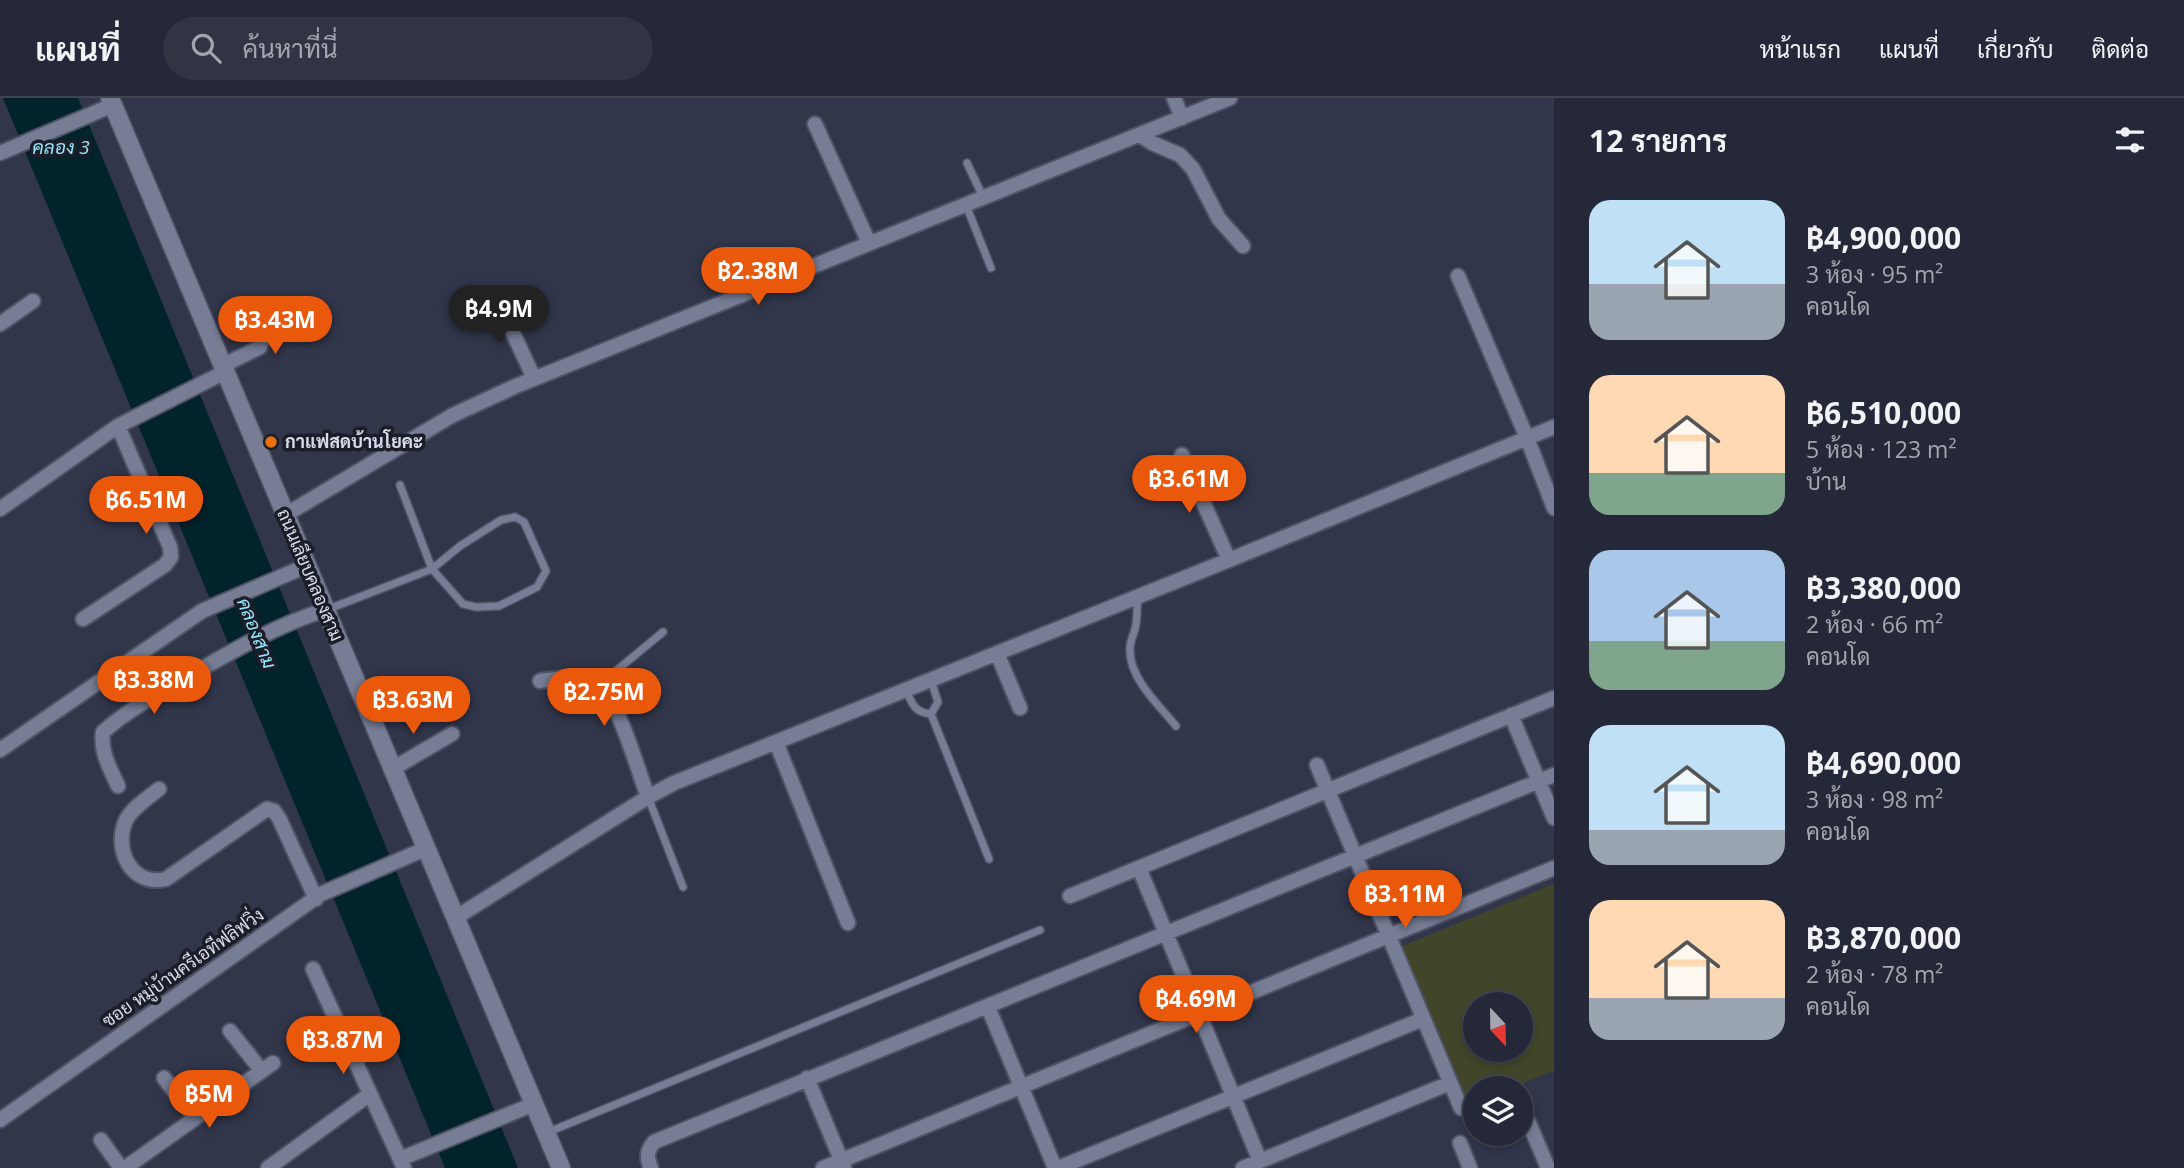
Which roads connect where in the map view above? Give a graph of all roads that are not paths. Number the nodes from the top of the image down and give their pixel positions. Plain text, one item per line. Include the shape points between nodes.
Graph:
1 (1174, 98) edge
2 (1230, 98) edge
3 (108, 104) edge
4 (1182, 118) junction
5 (815, 124) dead end
6 (1140, 135) junction
7 (0, 153) edge
8 (967, 163) dead end
9 (983, 198) junction
10 (966, 205) junction
11 (869, 243) junction
12 (1243, 246) dead end
13 (991, 268) dead end
14 (1458, 276) dead end
15 (496, 297) dead end
16 (33, 301) dead end
17 (252, 311) dead end
18 (0, 324) edge
19 (224, 369) junction
20 (534, 378) junction
21 (122, 424) junction
22 (1554, 426) edge
23 (1527, 438) junction
24 (1182, 455) dead end
25 (400, 485) dead end
26 (1554, 508) edge
27 (0, 509) edge
28 (285, 515) junction
29 (1228, 560) junction
30 (306, 566) junction
31 (432, 569) junction
32 (1137, 596) junction
33 (325, 610) junction
34 (83, 619) dead end
35 (663, 632) dead end
36 (997, 653) junction
37 (931, 680) junction
38 (540, 681) dead end
39 (599, 685) junction
40 (906, 690) junction
41 (1554, 698) edge
42 (1020, 708) dead end
43 (932, 714) junction
44 (1511, 715) junction
45 (1176, 726) dead end
46 (452, 734) dead end
47 (776, 742) junction
48 (0, 750) edge
49 (1317, 765) dead end
50 (392, 769) junction
51 (1554, 775) edge
52 (1539, 781) junction
53 (118, 786) dead end
54 (159, 789) dead end
55 (1327, 790) junction
56 (648, 797) junction
57 (1554, 818) edge
58 (425, 849) junction
59 (1355, 857) junction
60 (989, 859) dead end
61 (1139, 868) junction
62 (1554, 868) edge
63 (683, 887) dead end
64 (1070, 896) dead end
65 (318, 897) junction
66 (455, 918) junction
67 (848, 923) dead end
68 (1040, 930) dead end
69 (1166, 934) junction
70 (1389, 936) junction
71 (313, 970) dead end
72 (988, 1007) junction
73 (1199, 1014) junction
74 (1423, 1018) junction
75 (230, 1031) dead end
76 (164, 1078) dead end
77 (807, 1078) junction
78 (1450, 1083) junction
79 (1022, 1088) junction
80 (370, 1094) junction
81 (1233, 1096) junction
82 (534, 1104) junction
83 (1461, 1108) dead end
84 (195, 1118) junction
85 (0, 1120) edge
86 (546, 1133) junction
87 (1533, 1133) edge
88 (101, 1140) dead end
89 (1460, 1143) dead end
90 (1260, 1161) junction
91 (402, 1164) edge
92 (843, 1164) edge
93 (123, 1168) edge
94 (268, 1168) edge
95 (561, 1168) edge
96 (651, 1168) edge
97 (823, 1168) edge
98 (1057, 1168) edge
99 (1243, 1168) edge
100 (1470, 1168) edge
101 (1548, 1168) edge

1 - 4 street
2 - 4 street
3 - 7 street
3 - 19 main road, ถนนเลียบคลองสาม
4 - 6 street
5 - 11 street
6 - 9 street
6 - 12 street via 1180,155 1193,169 1219,219
8 - 9 lane
9 - 10 street
10 - 11 street
10 - 13 lane
11 - 20 street
14 - 23 street
15 - 20 street
16 - 18 street
17 - 19 street via 262,339 260,347
19 - 21 street
19 - 28 main road, ถนนเลียบคลองสาม
20 - 28 street via 453,415
21 - 27 street
21 - 34 street via 171,557
22 - 23 street
23 - 26 street
23 - 29 street
24 - 29 street
25 - 31 lane
28 - 30 main road, ถนนเลียบคลองสาม
29 - 32 street
30 - 33 main road, ถนนเลียบคลองสาม
30 - 48 street via 202,611
31 - 31 lane via 500,520 515,517 524,522 546,571 537,587 499,606 475,607 463,604
31 - 33 lane
32 - 36 street
32 - 45 lane via 1129,652 1132,664
33 - 50 main road, ถนนเลียบคลองสาม
33 - 53 street via 218,660 123,714 103,732 102,741
35 - 39 lane
36 - 37 street
36 - 42 street
37 - 40 street
37 - 43 lane via 938,702
38 - 39 street via 586,679
39 - 56 street via 616,710
40 - 43 lane via 916,710
40 - 47 street
41 - 44 street
43 - 60 lane
44 - 52 street
44 - 55 street
46 - 50 street
47 - 56 street
47 - 67 street
49 - 55 street
50 - 58 main road, ถนนเลียบคลองสาม
51 - 52 street
52 - 57 street
52 - 59 street
54 - 65 street via 127,817 123,833 127,863 144,878 166,879 267,809 279,818
55 - 59 street
55 - 61 street
56 - 63 lane
56 - 66 street
58 - 65 street, ซอย หมู่บ้านครีเอทีฟลิฟวิ่ง
58 - 66 main road, ถนนเลียบคลองสาม
59 - 69 street
59 - 70 street
61 - 64 street
61 - 69 street
62 - 70 street
65 - 85 street, ซอย หมู่บ้านครีเอทีฟลิฟวิ่ง
66 - 82 main road, ถนนเลียบคลองสาม
68 - 86 lane
69 - 72 street
69 - 73 street
70 - 73 street
70 - 74 street
71 - 80 street
72 - 77 street
72 - 79 street
73 - 79 street
73 - 81 street
74 - 78 street
74 - 81 street
75 - 84 street via 267,1067
76 - 84 street
77 - 92 street
77 - 96 street via 654,1142 647,1158
78 - 83 street
78 - 90 street
79 - 92 street
79 - 98 street
80 - 91 street
80 - 94 street
81 - 90 street
81 - 98 street
82 - 86 main road, ถนนเลียบคลองสาม
82 - 91 street via 418,1151
84 - 93 street
86 - 95 main road, ถนนเลียบคลองสาม
87 - 101 street
88 - 93 street
89 - 100 street
90 - 99 street
92 - 97 street

